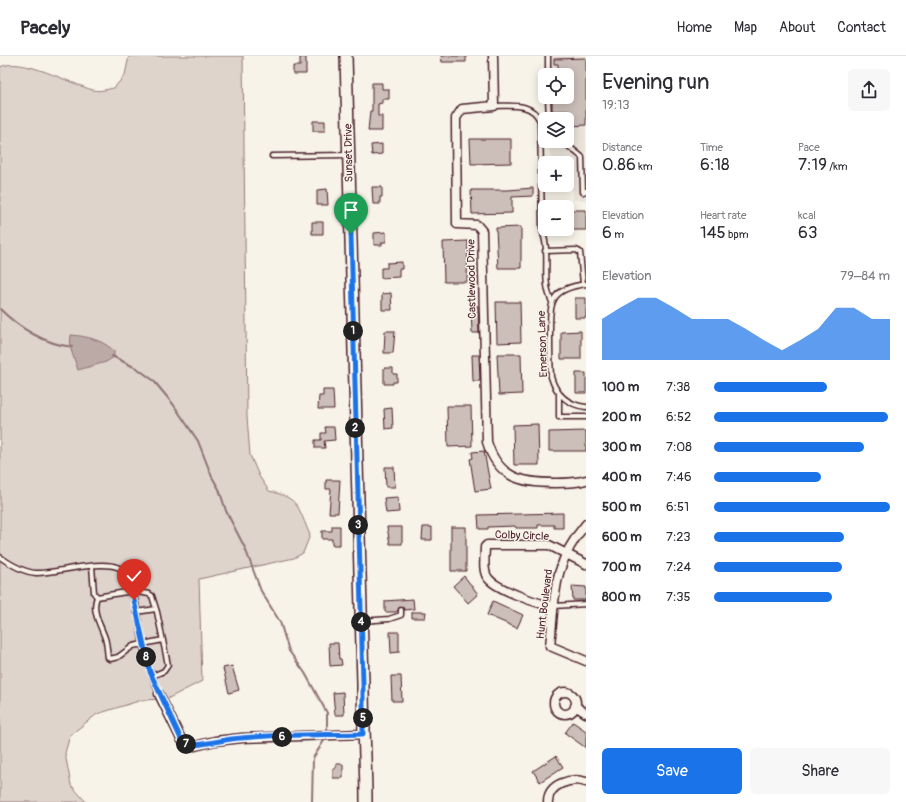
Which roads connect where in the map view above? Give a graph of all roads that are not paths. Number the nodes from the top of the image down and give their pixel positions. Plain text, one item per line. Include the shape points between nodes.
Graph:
1 (346, 56) edge
2 (493, 56) edge
3 (548, 56) edge
4 (548, 68) edge
5 (494, 106) junction
6 (570, 148) edge
7 (348, 155) junction
8 (272, 156) dead end
9 (586, 192) edge
10 (545, 251) junction
11 (584, 284) edge
12 (552, 302) junction
13 (559, 393) junction
14 (586, 407) edge
15 (586, 417) edge
16 (586, 480) edge
17 (577, 483) junction
18 (586, 486) edge
19 (586, 524) edge
20 (565, 553) junction
21 (0, 558) edge
22 (586, 564) edge
23 (92, 566) junction
24 (132, 591) junction
25 (97, 597) junction
26 (586, 604) edge
27 (554, 606) junction
28 (156, 609) junction
29 (401, 610) dead end
30 (136, 612) junction
31 (361, 621) junction
32 (163, 640) junction
33 (143, 644) junction
34 (586, 661) edge
35 (152, 676) junction
36 (159, 694) joint
37 (576, 706) dead end
38 (586, 713) edge
39 (363, 734) junction
40 (586, 782) edge
41 (366, 802) edge
42 (548, 802) edge

1 - 7 street, Sunset Drive
2 - 5 street
3 - 4 lane
5 - 10 lane via 528,107 538,115
5 - 17 street, Castlewood Drive via 462,110 456,118 457,224 477,225 482,231 487,442 499,466 521,481
6 - 9 lane via 582,158 583,192
7 - 8 lane
7 - 31 street, Sunset Drive
10 - 11 lane via 580,252
10 - 12 lane via 546,284
11 - 12 lane, Emerson Lane via 561,291
12 - 13 lane, Emerson Lane via 551,377
13 - 14 lane via 570,403
13 - 15 lane via 559,417
16 - 17 street, Castlewood Drive
17 - 18 street, Castlewood Drive
19 - 20 street, Hunt Boulevard
20 - 22 street
20 - 27 street, Hunt Boulevard via 557,578
20 - 27 street, Colby Circle via 549,545 488,545 485,548 485,573 493,582 530,601
21 - 23 lane via 36,573
23 - 24 lane via 117,565 126,574
23 - 25 lane via 94,593
24 - 25 lane
24 - 28 lane via 152,596
24 - 30 lane
25 - 33 lane via 98,622 105,638 108,658
26 - 27 lane
27 - 34 street, Hunt Boulevard via 550,646
28 - 30 lane
28 - 32 lane
29 - 31 lane via 400,615 389,619
30 - 33 lane
31 - 39 street, Sunset Drive
32 - 33 lane
32 - 35 lane via 168,665 164,671
33 - 35 lane
35 - 36 lane
36 - 39 street via 186,745 195,746 242,738
37 - 38 street
39 - 41 street, Sunset Drive
40 - 42 street via 567,782 556,786 548,797

